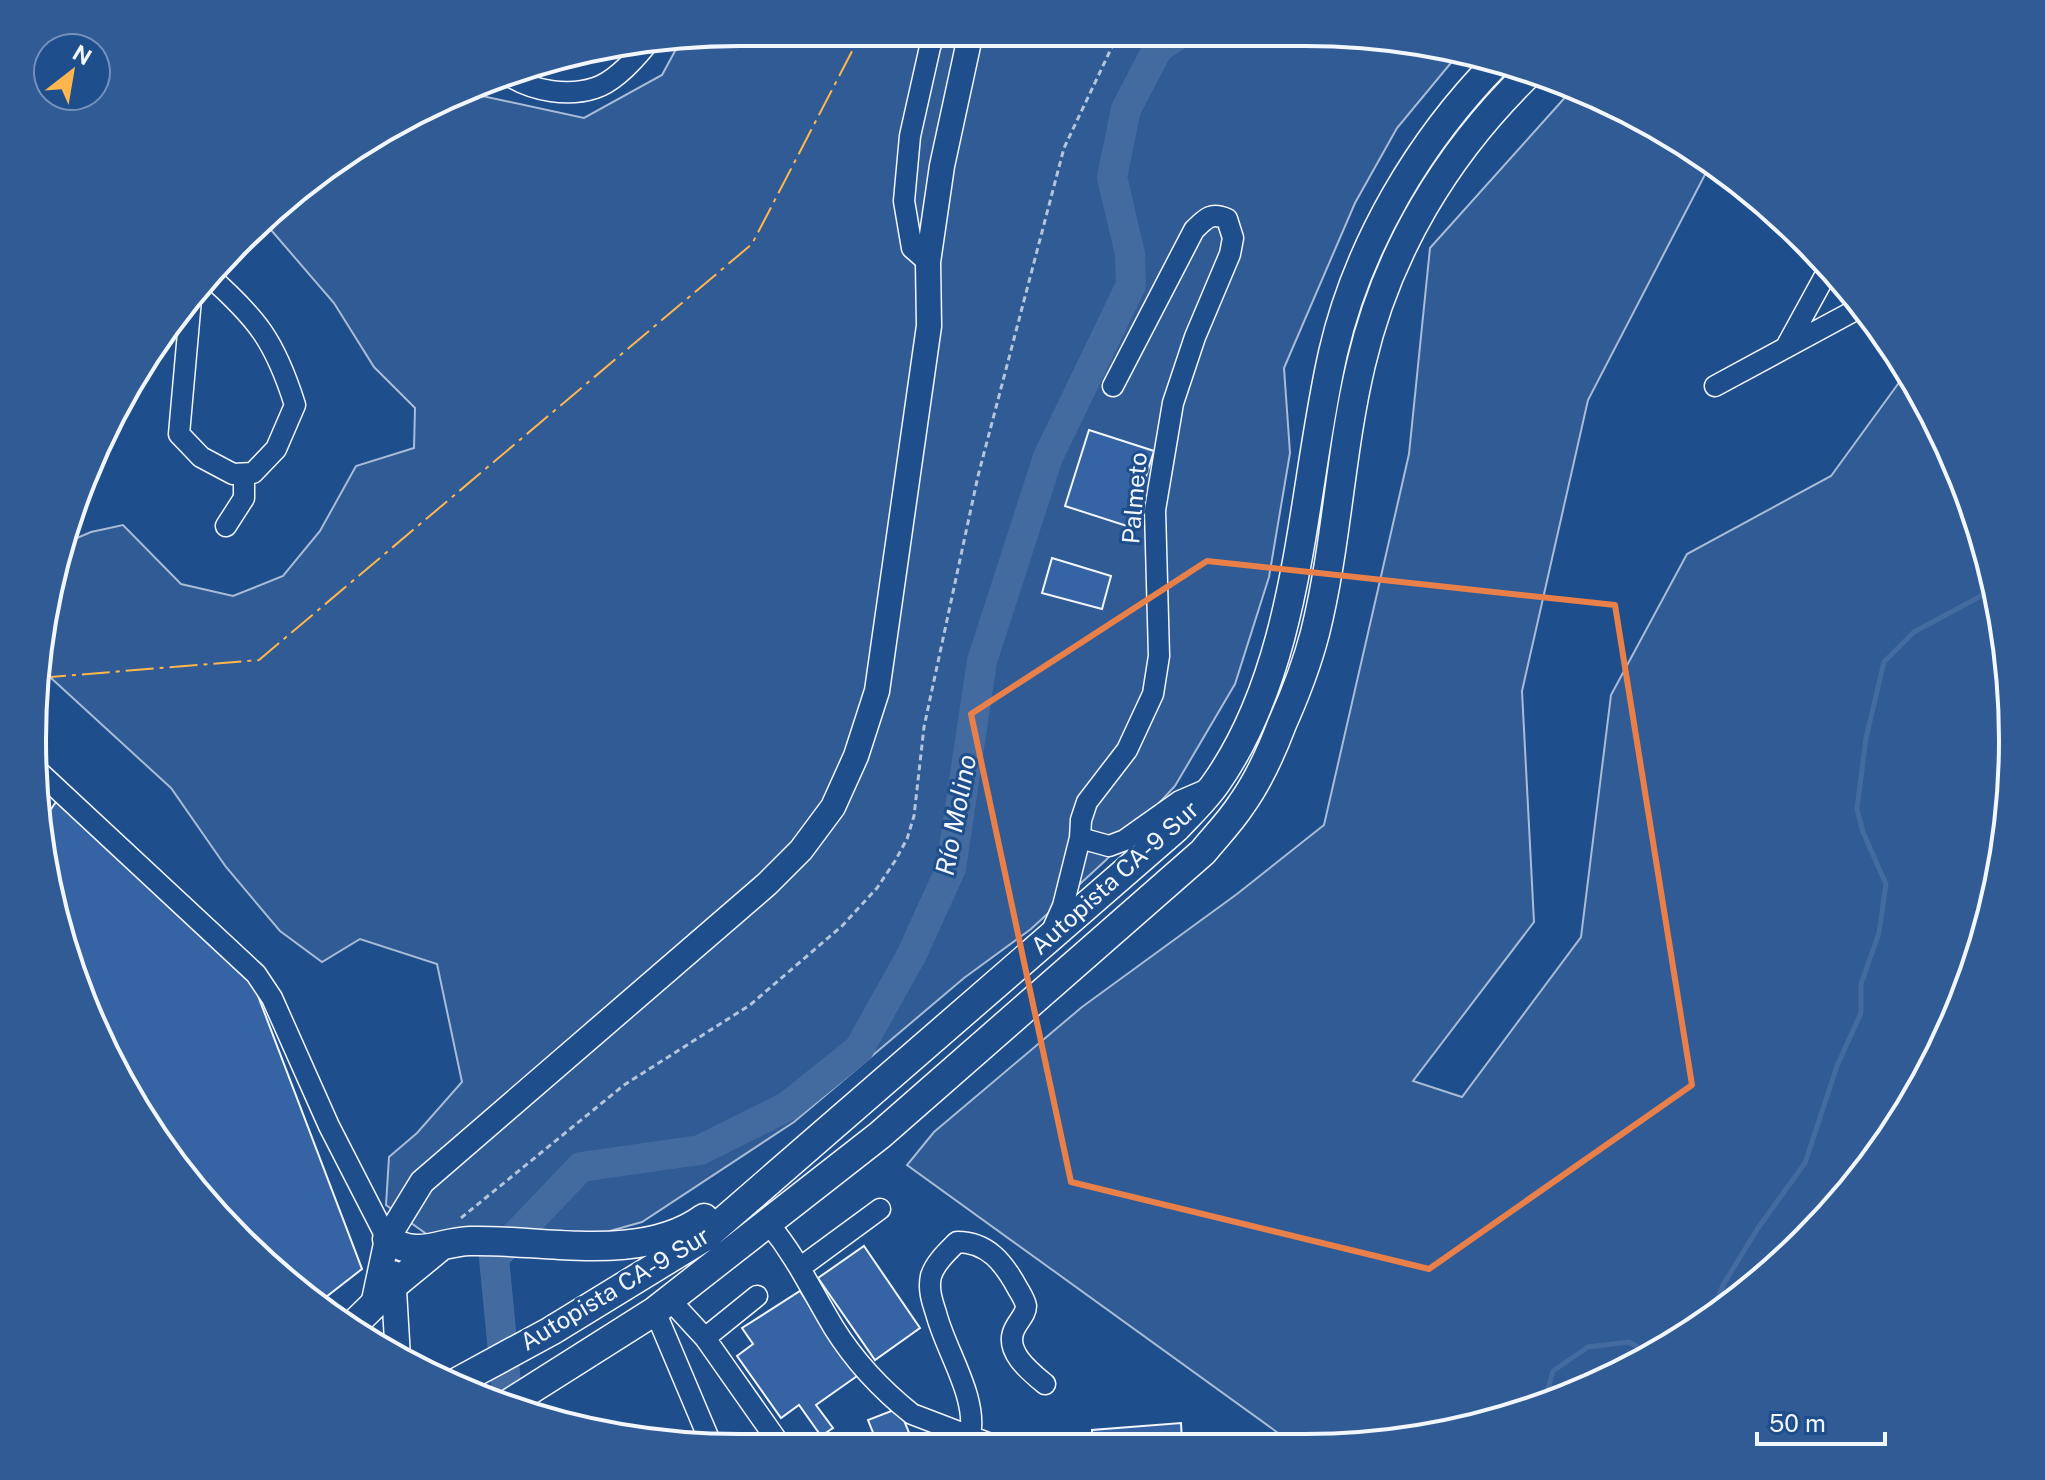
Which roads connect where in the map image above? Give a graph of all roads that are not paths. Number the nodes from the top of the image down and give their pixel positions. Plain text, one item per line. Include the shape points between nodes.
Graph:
1 (930, 46) edge
2 (968, 46) edge
3 (639, 54) edge
4 (1489, 71) edge
5 (1521, 81) edge
6 (521, 82) edge
7 (928, 262) junction
8 (1824, 278) edge
9 (217, 283) edge
10 (1851, 312) edge
11 (189, 318) edge
12 (1786, 347) junction
13 (1113, 386) dead end
14 (1715, 386) dead end
15 (248, 473) junction
16 (226, 526) dead end
17 (47, 779) edge
18 (1215, 785) junction
19 (1080, 838) junction
20 (1048, 940) junction
21 (827, 1134) junction
22 (880, 1209) dead end
23 (769, 1224) junction
24 (387, 1239) junction
25 (454, 1244) junction
26 (801, 1267) junction
27 (395, 1284) junction
28 (757, 1296) dead end
29 (373, 1305) junction
30 (663, 1306) junction
31 (358, 1320) edge
32 (705, 1338) junction
33 (397, 1343) edge
34 (466, 1377) edge
35 (1045, 1384) dead end
36 (518, 1397) edge
37 (708, 1433) edge
38 (773, 1434) edge
39 (965, 1434) edge
40 (970, 1434) edge

1 - 7 street via 910,136 904,201 912,248
2 - 7 main road
3 - 6 street via 596,88 556,92
4 - 18 highway, Autopista CA-9 Sur via 1409,175 1360,270 1333,354 1290,592 1268,679 1238,749
5 - 23 highway, Autopista CA-9 Sur via 1465,142 1433,190 1386,284 1361,364 1314,633 1267,763 1241,806 1203,852 1086,956
7 - 24 main road via 929,326 877,691 833,807 767,884 422,1182
8 - 12 street
9 - 15 street via 260,325 283,367 295,405 276,449
10 - 12 street
11 - 15 street via 179,434 201,457 233,474
12 - 14 street
13 - 19 street, Palmeto via 1194,230 1207,216 1227,219 1233,238 1230,254 1173,403 1155,510 1159,656 1153,694 1127,750 1087,802
15 - 16 street via 244,498
17 - 24 street via 256,974
18 - 19 street via 1180,801 1125,840 1109,846
18 - 20 highway, Autopista CA-9 Sur via 1176,828
19 - 20 street via 1063,906
20 - 21 highway, Autopista CA-9 Sur
21 - 25 highway via 795,1150 682,1233 639,1242
21 - 34 highway, Autopista CA-9 Sur via 684,1251
22 - 26 street
23 - 26 street
23 - 30 highway, Autopista CA-9 Sur
24 - 25 highway via 411,1251
24 - 27 main road
24 - 29 main road
25 - 27 highway
26 - 39 street via 856,1358 902,1406
27 - 29 highway
27 - 33 main road
28 - 32 street
29 - 31 highway
30 - 32 street
30 - 36 highway, Autopista CA-9 Sur
30 - 37 street
32 - 38 street
35 - 40 street via 1014,1350 1011,1335 1026,1309 1006,1267 972,1242 957,1242 931,1275 930,1292 942,1338 971,1404

